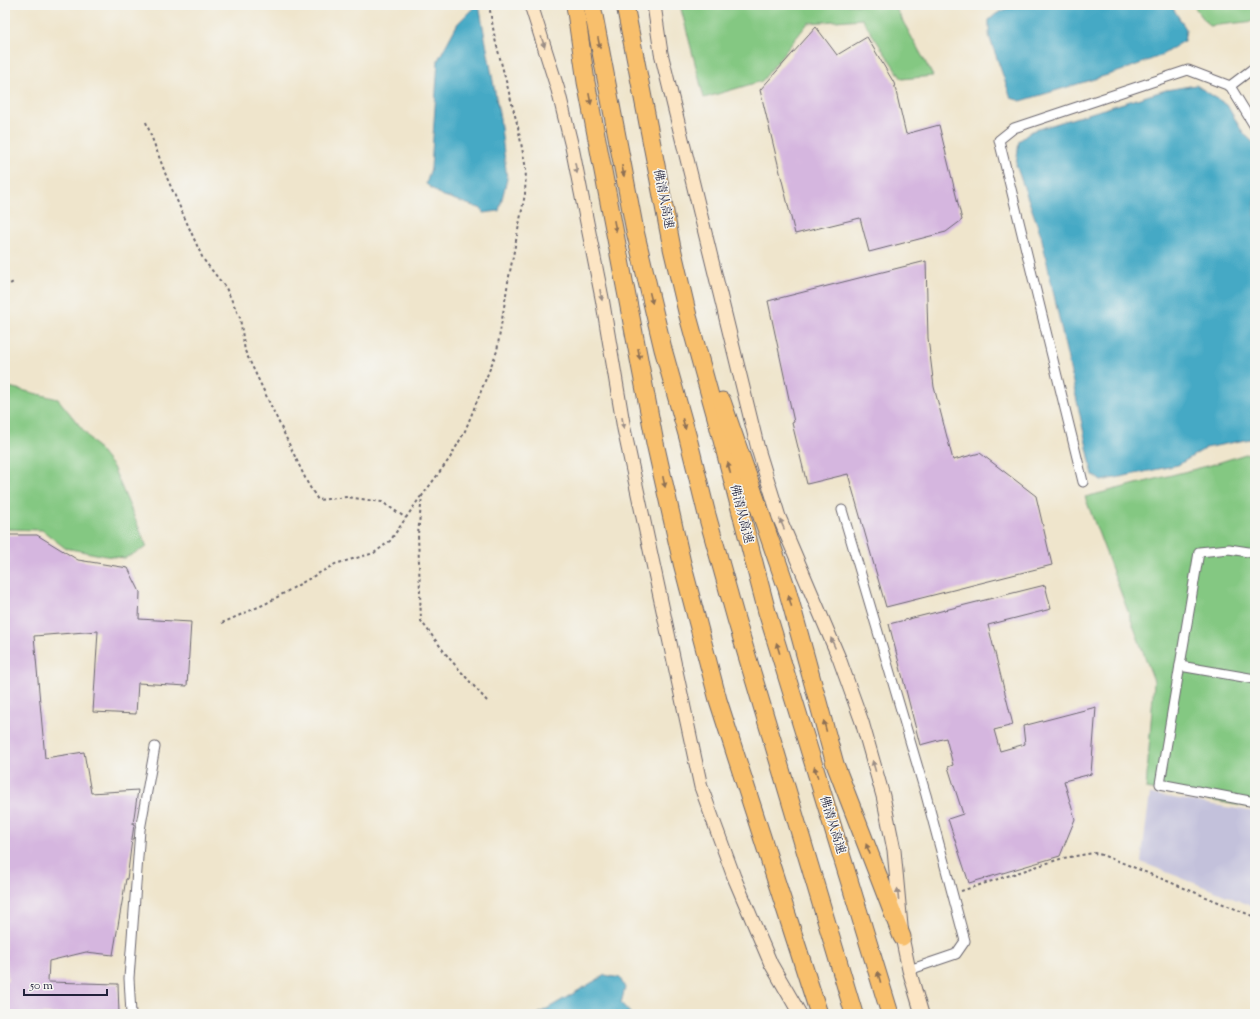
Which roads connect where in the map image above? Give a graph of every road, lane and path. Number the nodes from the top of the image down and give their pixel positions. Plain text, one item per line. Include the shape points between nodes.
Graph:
1 (489, 5) edge
2 (531, 5) edge
3 (575, 5) edge
4 (592, 5) edge
5 (625, 5) edge
6 (654, 5) edge
7 (1255, 67) edge
8 (1230, 86) junction
9 (146, 122) dead end
10 (1255, 127) edge
11 (678, 276) junction
12 (16, 281) dead end
13 (5, 287) edge
14 (1083, 482) dead end
15 (422, 496) junction
16 (842, 510) dead end
17 (406, 518) junction
18 (1255, 553) edge
19 (222, 623) dead end
20 (1180, 666) junction
21 (1255, 679) edge
22 (487, 701) dead end
23 (156, 747) dead end
24 (1255, 802) edge
25 (952, 894) junction
26 (1255, 917) edge
27 (902, 937) junction
28 (909, 970) junction
29 (131, 1014) edge
30 (800, 1014) edge
31 (819, 1014) edge
32 (854, 1014) edge
33 (890, 1014) edge
34 (922, 1014) edge

1 - 15 path via 518,127 526,169 525,194 497,351 465,431 450,458
2 -> 30 main road via 558,90 572,148 602,298 624,429 701,787 734,877 771,964
3 -> 31 highway via 586,82 655,443 682,563 718,700
4 -> 32 highway via 635,231 663,349 736,618
5 - 11 highway, 佛清从高速
27 -> 6 main road via 894,850 883,796 862,722 839,658 779,516 758,449 661,53
7 - 8 street
8 - 10 street
8 - 14 street via 1188,70 1014,128 1000,140
9 - 17 path via 167,178 203,259 226,288 240,318 245,351 318,500 347,497 382,502
27 -> 11 highway via 835,764 787,589 726,414 699,325
33 -> 11 highway, 佛清从高速 via 767,612
12 - 13 path
15 - 17 path
15 - 22 path via 418,534 421,621
16 - 25 street via 926,795
17 - 19 path via 390,541 374,553 335,564 265,604
18 - 20 street via 1229,549 1199,552
20 - 21 street
20 - 24 street via 1160,784
23 - 29 street via 140,830 129,978
25 - 26 path via 1064,858 1094,853
25 - 28 street via 965,941 956,954
27 - 28 main road
28 - 34 main road

